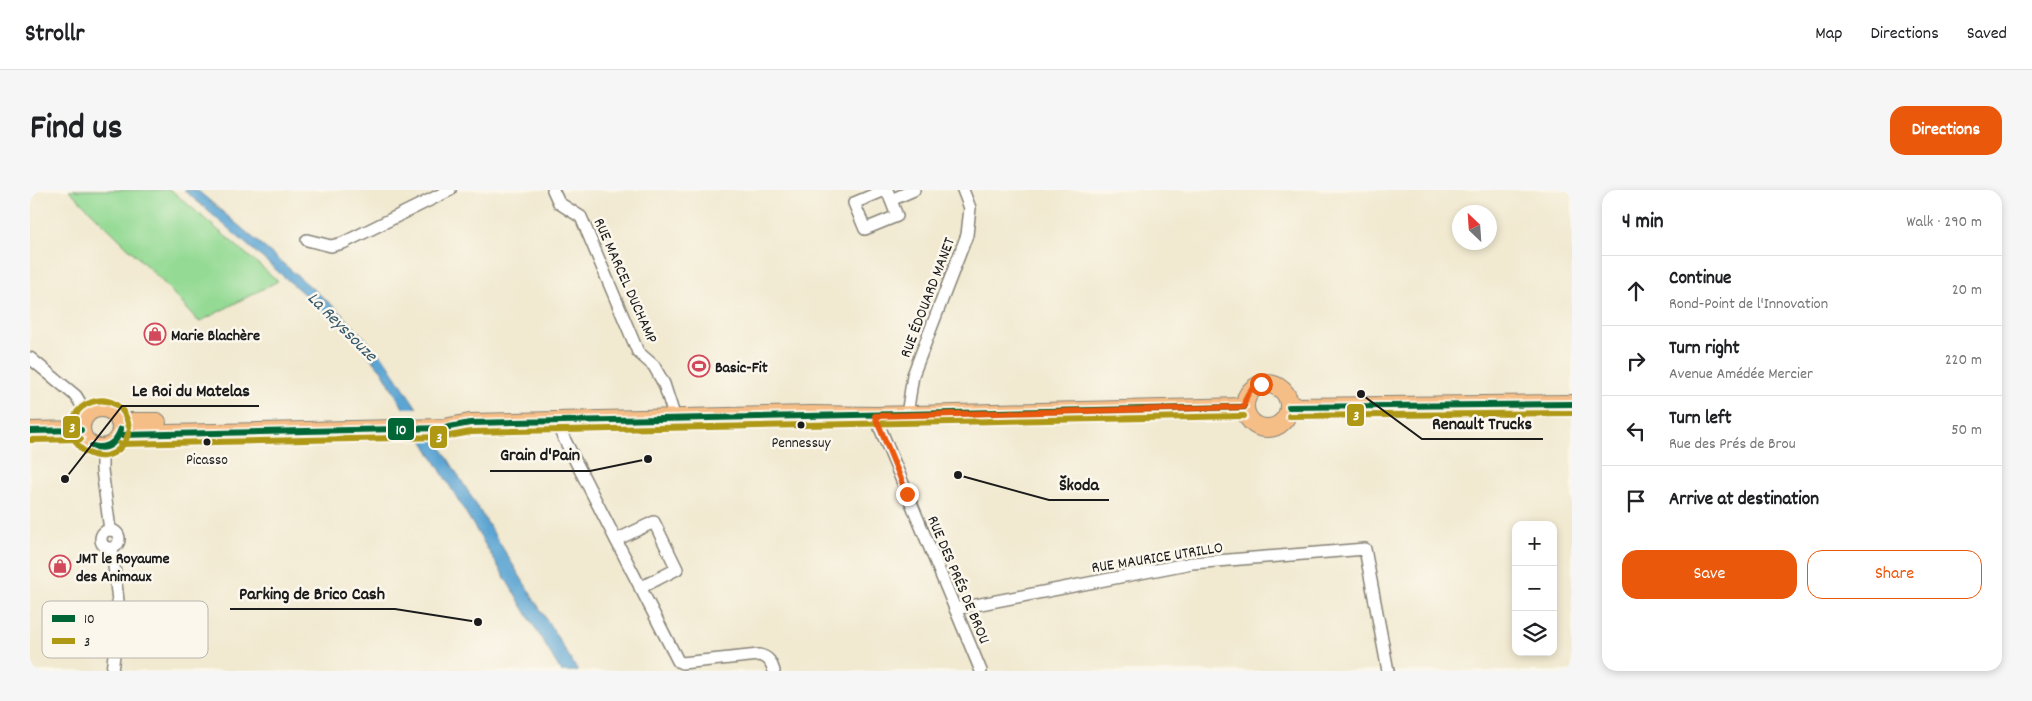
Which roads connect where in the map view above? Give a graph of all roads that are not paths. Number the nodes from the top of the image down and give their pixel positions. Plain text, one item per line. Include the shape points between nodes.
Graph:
1 (450, 190) edge
2 (553, 190) edge
3 (914, 190) edge
4 (963, 190) edge
5 (888, 193) edge
6 (306, 240) dead end
7 (30, 358) edge
8 (1572, 404) edge
9 (1244, 407) junction
10 (1289, 407) junction
11 (907, 415) junction
12 (875, 416) junction
13 (675, 418) junction
14 (556, 421) junction
15 (84, 422) junction
16 (120, 428) junction
17 (30, 430) edge
18 (102, 448) junction
19 (616, 540) junction
20 (640, 588) junction
21 (118, 601) edge
22 (955, 609) junction
23 (114, 658) edge
24 (112, 671) edge
25 (774, 671) edge
26 (980, 671) edge
27 (1388, 671) edge

1 - 6 street via 343,243 331,246
2 - 13 street, RUE MARCEL DUCHAMP via 558,202 581,217 638,352 654,366 664,384
3 - 5 street
4 - 11 street, RUE ÉDOUARD MANET via 970,208 967,234 913,375
7 - 15 street via 76,396
8 - 10 main road
9 - 10 main road via 1256,426 1270,428 1284,420
9 - 10 main road via 1255,386 1267,384 1283,390
9 - 11 main road
11 - 12 main road
12 - 13 main road
12 - 22 street, RUE DES PRÉS DE BROU
13 - 14 main road
14 - 16 main road via 470,422 444,418 417,423
14 - 19 street
15 - 16 main road via 92,410 106,409 112,412
15 - 17 main road
15 - 18 main road via 86,441
16 - 18 main road via 113,444
18 - 21 street via 110,530 101,540 112,548
19 - 20 street
19 - 20 street via 654,522 677,569
20 - 25 street via 678,661 759,655 770,660
22 - 26 street, RUE DES PRÉS DE BROU
22 - 27 street, RUE MAURICE UTRILLO via 1192,563 1365,549
23 - 24 street

